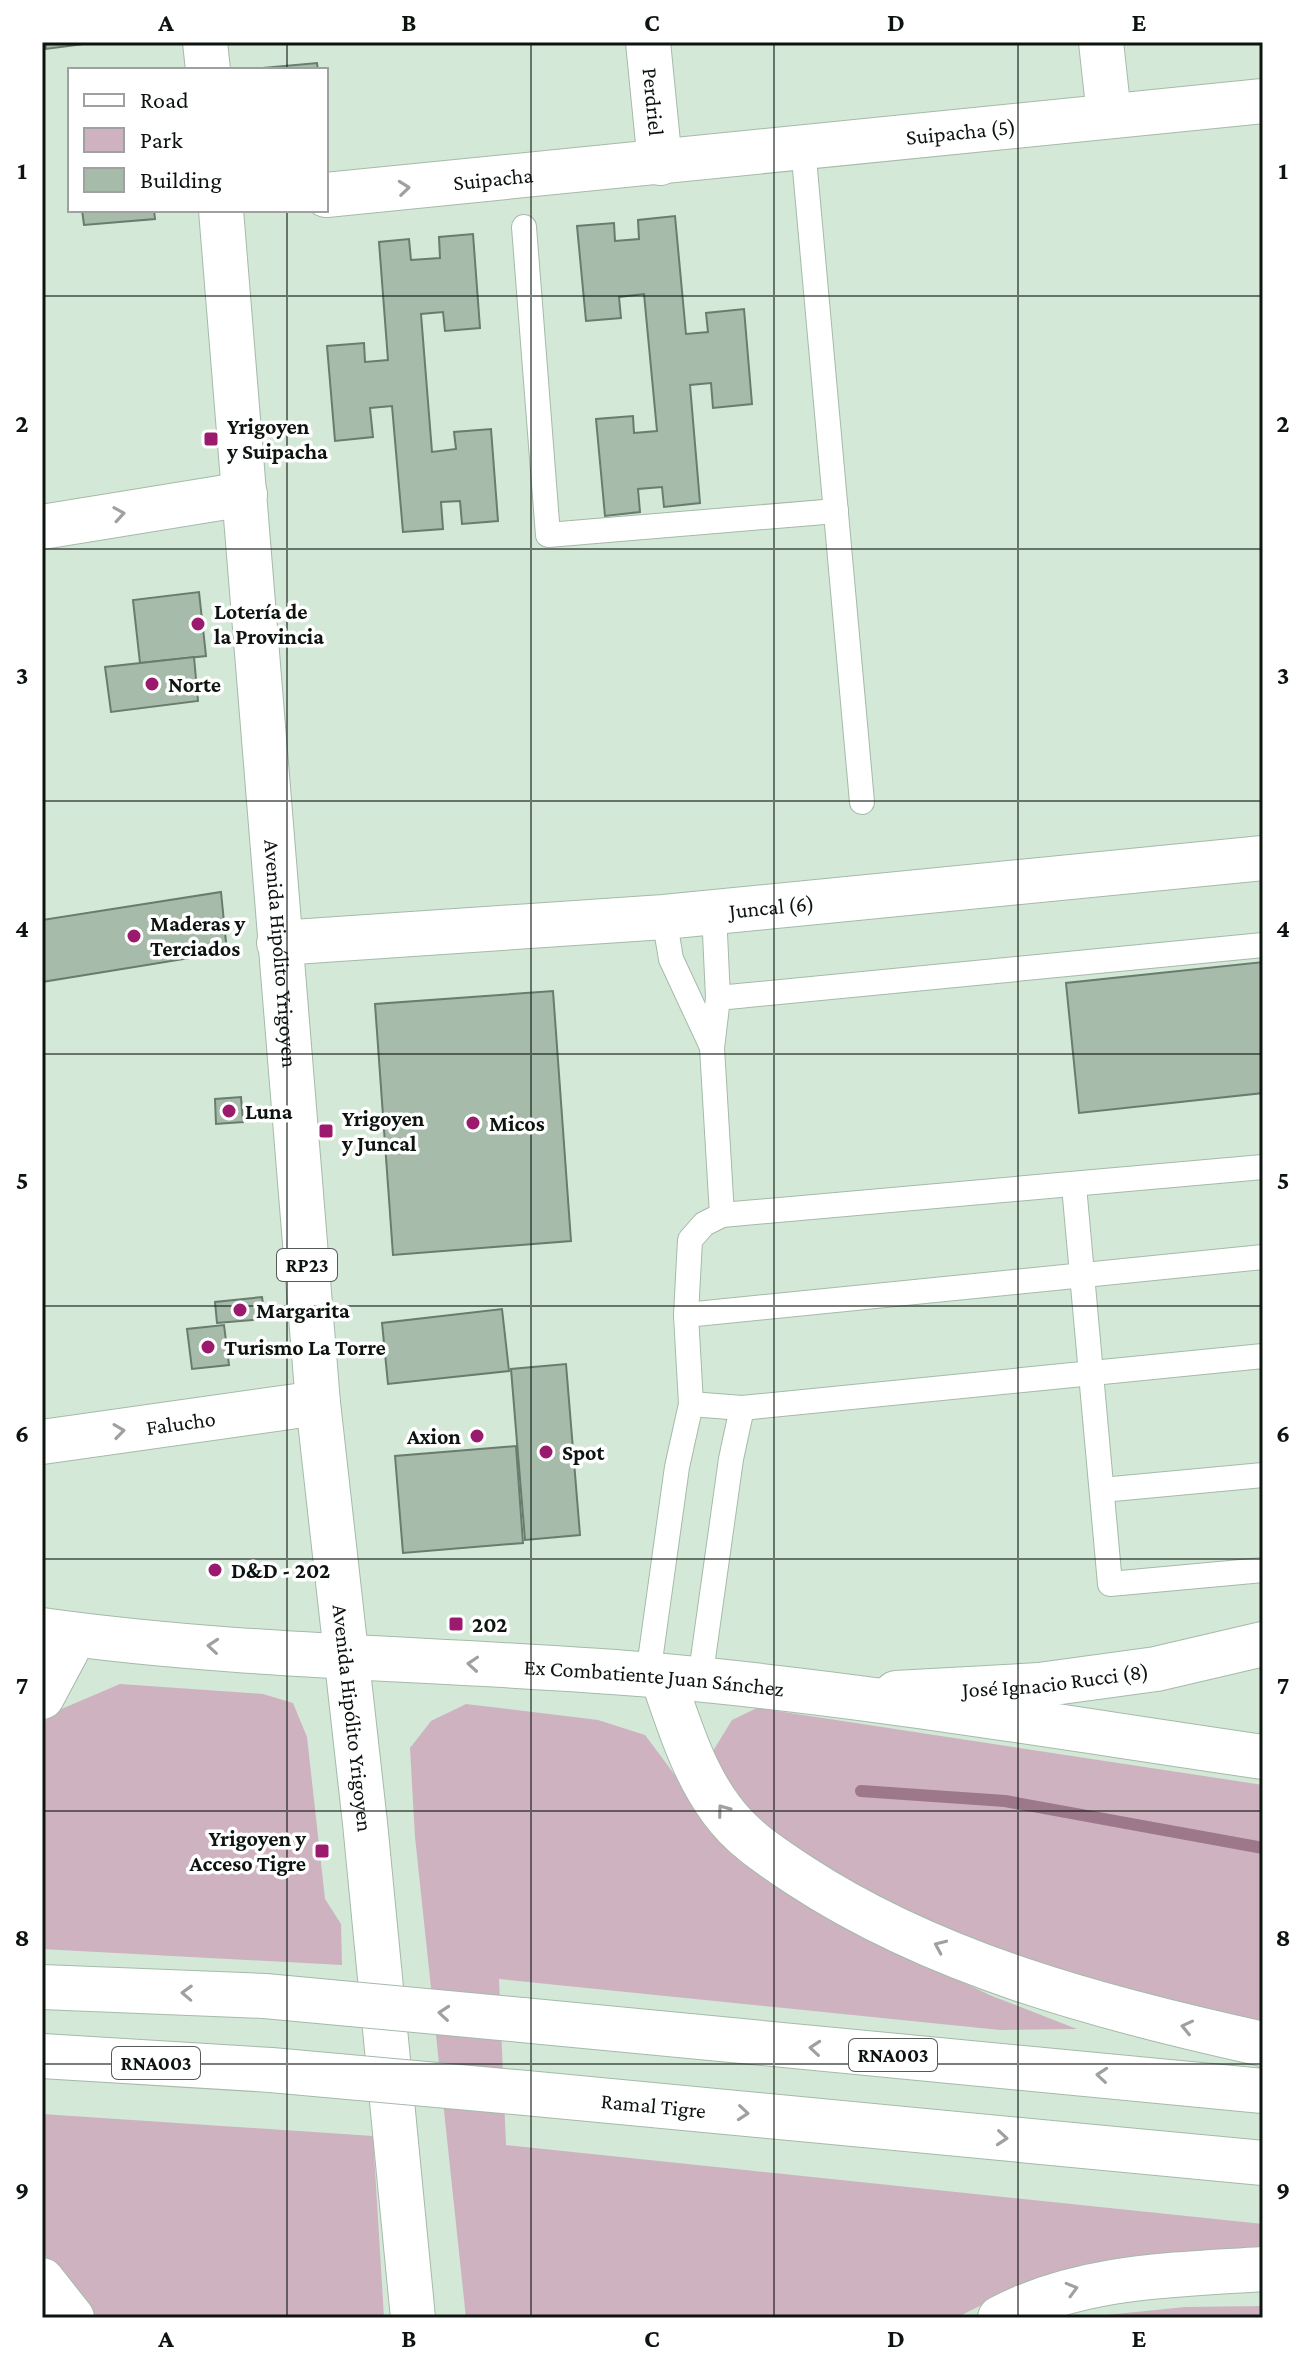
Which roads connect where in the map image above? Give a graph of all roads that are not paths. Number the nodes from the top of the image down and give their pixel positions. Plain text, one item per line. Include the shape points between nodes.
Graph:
1 (205, 42) edge
2 (648, 42) edge
3 (1101, 42) edge
4 (208, 68) edge
5 (1263, 101) edge
6 (1109, 115) junction
7 (803, 147) junction
8 (660, 163) junction
9 (328, 195) edge
10 (221, 212) edge
11 (524, 227) dead end
12 (245, 494) junction
13 (836, 511) junction
14 (42, 527) edge
15 (862, 802) dead end
16 (1263, 858) edge
17 (714, 912) junction
18 (664, 917) junction
19 (279, 943) junction
20 (1263, 945) edge
21 (718, 998) junction
22 (712, 1048) junction
23 (1263, 1167) edge
24 (1074, 1186) junction
25 (722, 1215) junction
26 (1263, 1257) edge
27 (1082, 1275) junction
28 (686, 1315) junction
29 (1263, 1356) edge
30 (1091, 1371) junction
31 (318, 1403) junction
32 (691, 1404) junction
33 (742, 1408) junction
34 (42, 1442) edge
35 (1263, 1475) edge
36 (1102, 1490) junction
37 (1263, 1570) edge
38 (59, 1632) edge
39 (1263, 1644) edge
40 (347, 1657) junction
41 (670, 1677) junction
42 (846, 1696) junction
43 (42, 1697) edge
44 (1263, 1757) edge
45 (42, 1987) edge
46 (1263, 2044) edge
47 (42, 2056) edge
48 (1263, 2091) edge
49 (1263, 2163) edge
50 (1263, 2269) edge
51 (42, 2280) edge
52 (72, 2318) edge
53 (413, 2318) edge
54 (1000, 2318) edge

1 - 4 main road
2 - 8 main road, Perdriel
3 - 6 main road
5 - 6 main road, Suipacha (5)
6 - 7 main road, Suipacha (5)
7 - 8 main road, Suipacha (5)
7 - 13 lane
9 -> 8 main road, Suipacha
10 - 12 main road, Avenida Hipólito Yrigoyen / RP23
11 - 13 lane via 548,535
14 -> 12 main road
12 - 19 main road, Avenida Hipólito Yrigoyen / RP23
13 - 15 lane
16 - 17 main road, Juncal (6)
17 - 18 main road, Juncal (6)
17 - 21 lane
18 - 19 main road, Juncal (6)
18 - 22 lane via 671,959
19 - 31 main road, Avenida Hipólito Yrigoyen / RP23
20 - 21 lane
21 - 22 lane
22 - 25 lane
23 - 24 lane
24 - 25 lane
24 - 27 lane
25 - 28 lane via 690,1240
26 - 27 lane
27 - 28 lane
27 - 30 lane
28 - 32 lane
29 - 30 lane
30 - 33 lane
30 - 36 lane
34 -> 31 main road, Falucho
31 - 40 main road, Avenida Hipólito Yrigoyen / RP23
32 - 33 lane
32 - 41 lane via 677,1467
33 - 41 lane
35 - 36 lane
36 - 37 lane via 1110,1584
40 -> 38 main road, Ex Combatiente Juan Sánchez
38 - 43 main road
39 - 42 main road, José Ignacio Rucci (8) via 1156,1669 1039,1685
41 -> 40 main road, Ex Combatiente Juan Sánchez
40 - 53 main road, Avenida Hipólito Yrigoyen / RP23
41 - 42 main road, Ex Combatiente Juan Sánchez
46 -> 41 main road via 1163,2021 972,1960 819,1888 751,1844 720,1808 693,1760
42 - 44 main road, Ex Combatiente Juan Sánchez
48 -> 45 main road, RNA003, bridge via 265,1996
47 -> 49 main road, Ramal Tigre / RNA003, bridge via 271,2070
54 -> 50 main road via 1085,2285
51 - 52 main road

